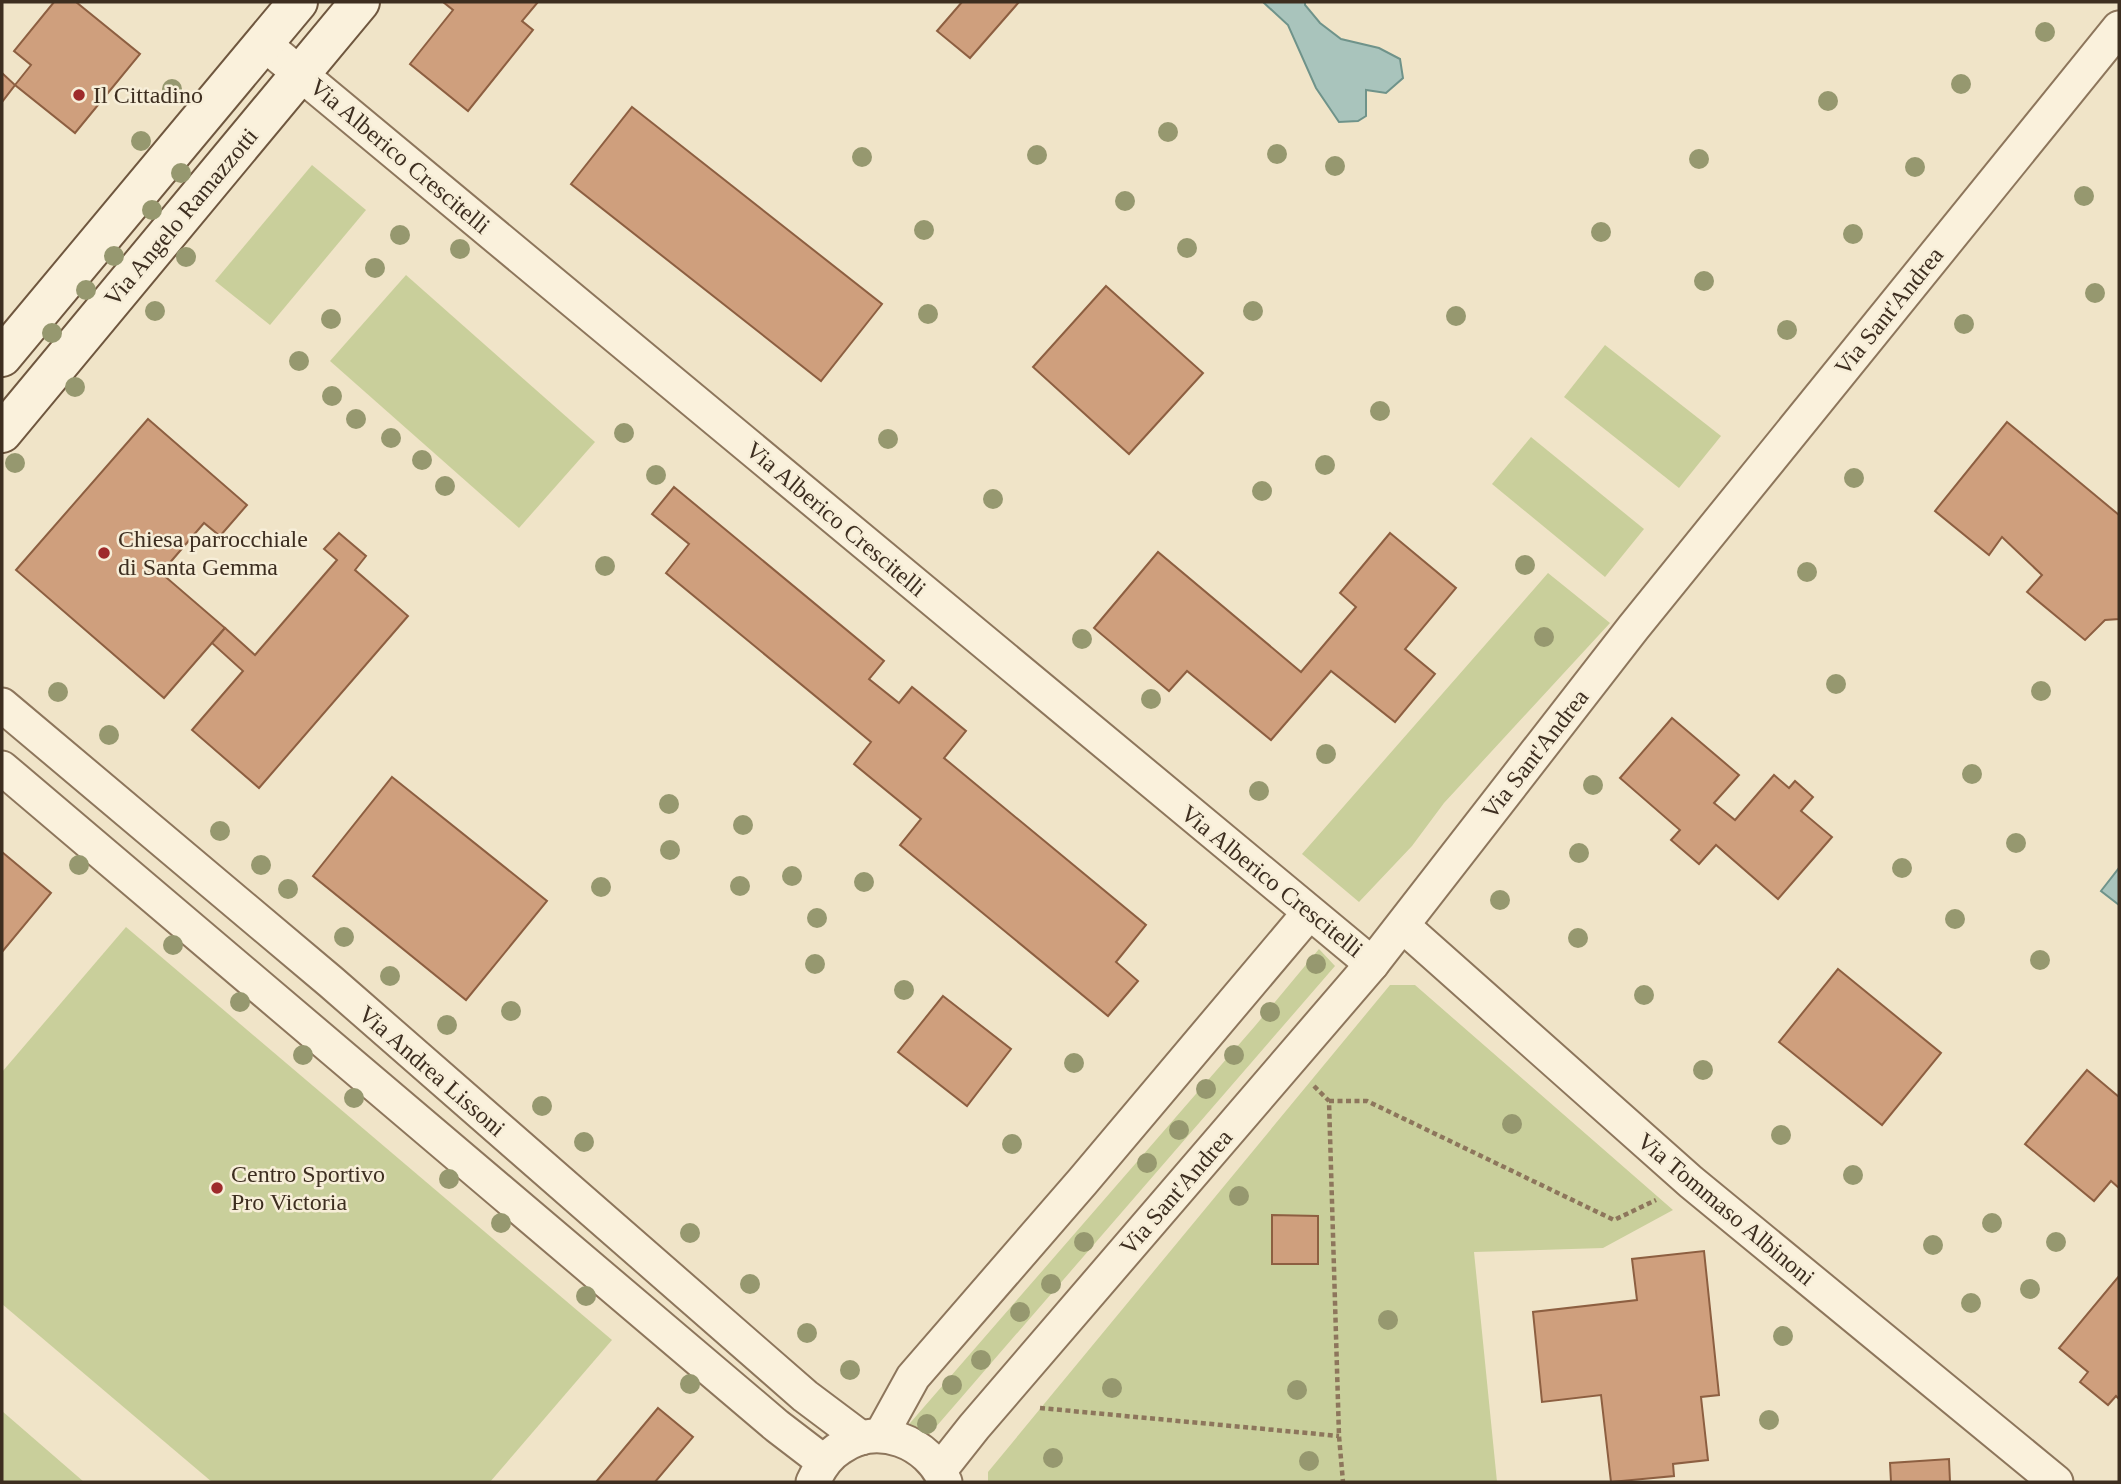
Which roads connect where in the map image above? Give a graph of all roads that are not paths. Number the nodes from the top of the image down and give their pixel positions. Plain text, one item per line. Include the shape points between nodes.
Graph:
1 (298, 2) edge
2 (360, 2) edge
3 (2119, 28) edge
4 (263, 43) junction
5 (301, 73) junction
6 (2, 357) edge
7 (2, 433) edge
8 (2, 705) edge
9 (2, 768) edge
10 (1309, 913) junction
11 (1403, 926) junction
12 (1372, 964) junction
13 (871, 1437) junction
14 (818, 1472) edge
15 (942, 1476) edge
16 (2056, 1482) edge

1 - 4 street, Via Angelo Ramazzotti
2 - 5 street, Via Angelo Ramazzotti
3 - 11 street, Via Sant'Andrea via 1633,628
4 - 5 street, Via Alberico Crescitelli
4 - 6 street, Via Angelo Ramazzotti
5 - 7 street, Via Angelo Ramazzotti
5 - 10 street, Via Alberico Crescitelli
8 - 13 street, Via Andrea Lissoni via 331,982 805,1396
9 - 14 street, Via Andrea Lissoni via 766,1417
10 - 12 street, Via Alberico Crescitelli
10 - 13 street via 913,1377
11 - 12 street, Via Sant'Andrea
11 - 16 street, Via Tommaso Albinoni via 1691,1182
12 - 15 street, Via Sant'Andrea via 994,1404
13 - 14 street via 840,1447
13 - 15 street, Via Andrea Lissoni via 904,1440 925,1452

